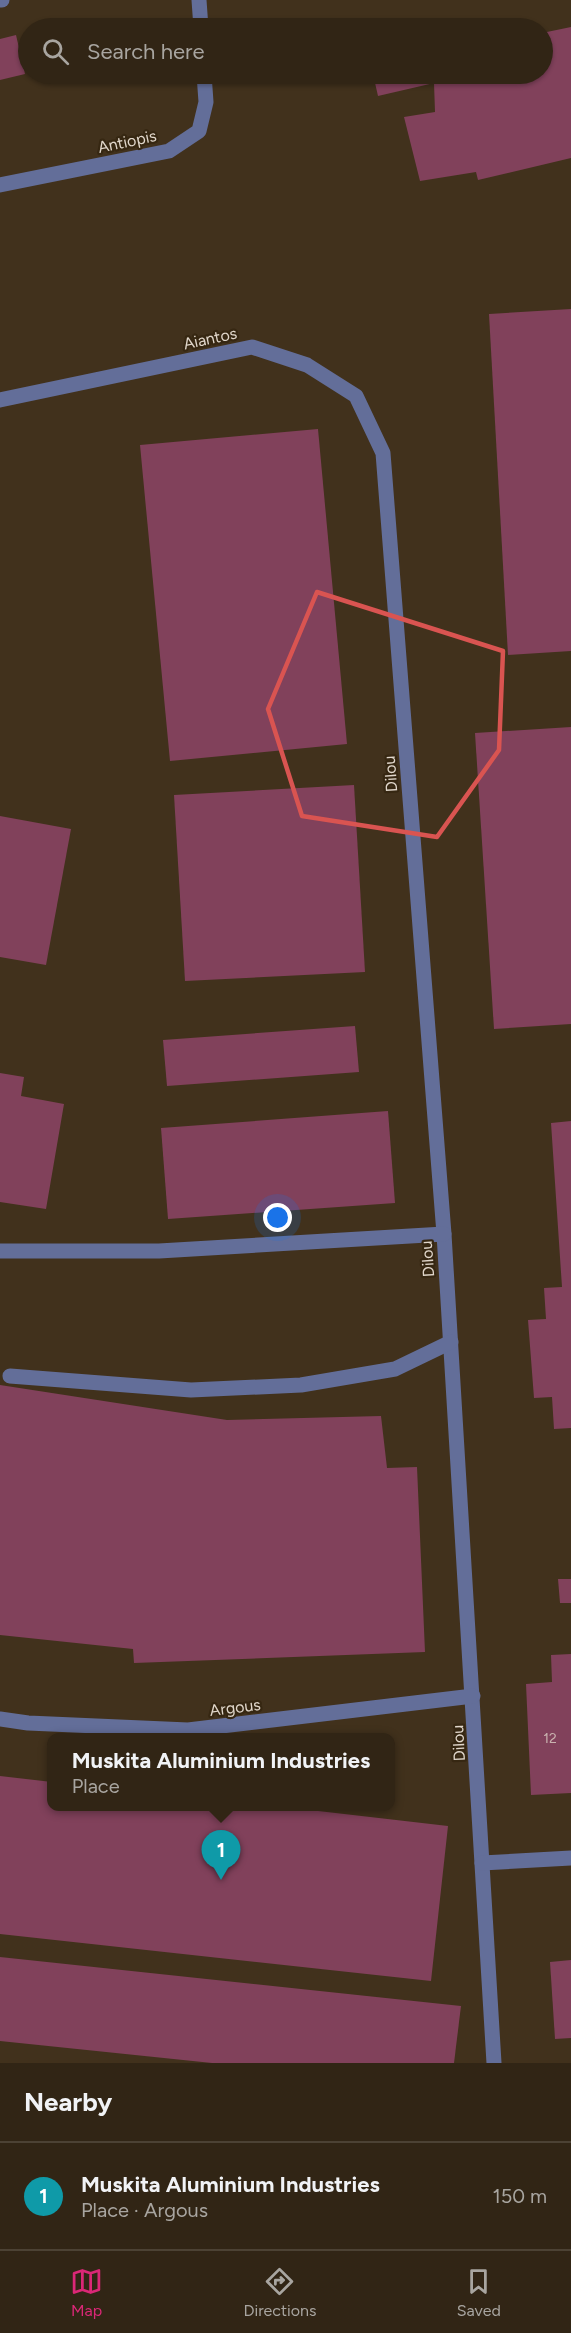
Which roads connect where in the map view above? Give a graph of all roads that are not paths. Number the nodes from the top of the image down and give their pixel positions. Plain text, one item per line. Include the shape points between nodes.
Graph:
1 (199, 0) edge
2 (200, 18) edge
3 (205, 84) edge
4 (0, 185) edge
5 (0, 400) edge
6 (383, 453) joint
7 (444, 1234) junction
8 (0, 1251) edge
9 (451, 1342) junction
10 (10, 1376) dead end
11 (473, 1696) junction
12 (0, 1719) edge
13 (571, 1858) edge
14 (482, 1863) junction
15 (494, 2063) edge

1 - 2 street
3 - 4 street, Antiopis via 206,102 199,131 168,151
5 - 6 street, Aiantos via 252,347 307,365 356,396
6 - 7 street, Dilou
7 - 8 street via 159,1251
7 - 9 street, Dilou
9 - 10 street via 395,1369 301,1385 191,1390
9 - 11 street, Dilou
11 - 12 street, Argous via 189,1730
11 - 14 street, Dilou
13 - 14 street
14 - 15 street, Dilou

